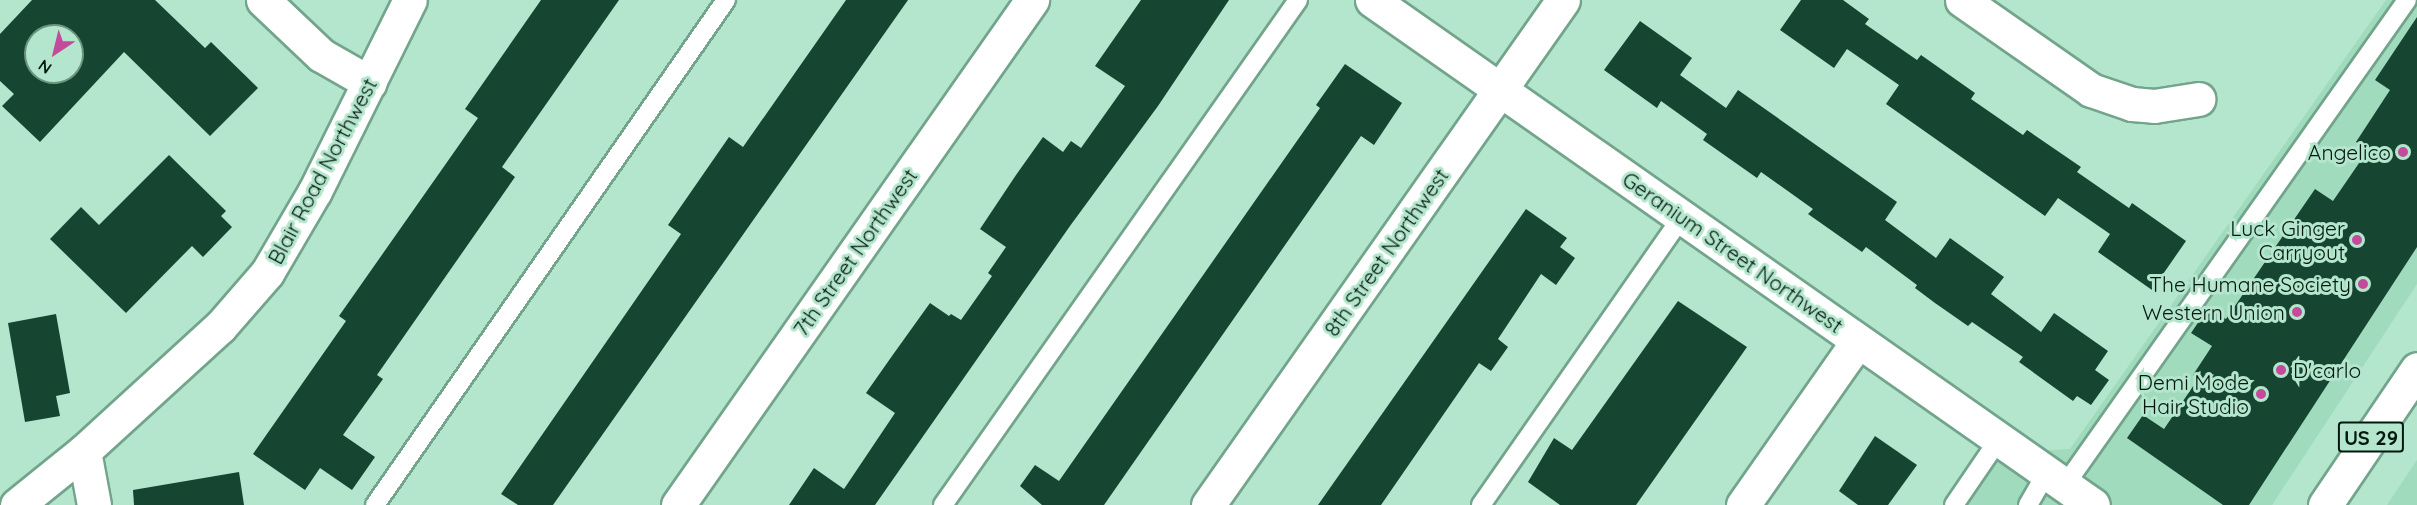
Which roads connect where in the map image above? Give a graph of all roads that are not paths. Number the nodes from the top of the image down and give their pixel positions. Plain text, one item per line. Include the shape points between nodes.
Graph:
1 (263, 0) edge
2 (410, 0) edge
3 (726, 0) edge
4 (1032, 0) edge
5 (1298, 0) edge
6 (1372, 0) edge
7 (1563, 0) edge
8 (1962, 0) edge
9 (2407, 0) edge
10 (370, 83) junction
11 (1500, 90) junction
12 (2198, 99) dead end
13 (1682, 217) junction
14 (1858, 340) junction
15 (2415, 377) edge
16 (1998, 439) junction
17 (84, 451) junction
18 (2056, 479) junction
19 (16, 505) edge
20 (93, 505) edge
21 (375, 505) edge
22 (678, 505) edge
23 (943, 505) edge
24 (1208, 505) edge
25 (1481, 505) edge
26 (1743, 505) edge
27 (1954, 505) edge
28 (2028, 505) edge
29 (2093, 505) edge
30 (2325, 505) edge

1 - 10 main road via 321,56
2 - 10 main road, Blair Road Northwest
3 - 21 lane
4 - 22 main road, 7th Street Northwest
5 - 23 lane
6 - 11 main road, Geranium Street Northwest
7 - 11 main road, 8th Street Northwest
8 - 12 main road via 2091,90 2132,104 2165,105
9 - 18 lane
10 - 17 main road, Blair Road Northwest via 267,273 220,327
11 - 13 main road, Geranium Street Northwest
11 - 24 main road, 8th Street Northwest
13 - 14 main road, Geranium Street Northwest
13 - 25 lane
14 - 16 main road, Geranium Street Northwest
14 - 26 main road
15 - 30 main road, US 29
16 - 18 main road, Geranium Street Northwest
16 - 27 lane
17 - 19 main road, Blair Road Northwest
17 - 20 main road
18 - 28 lane
18 - 29 main road, Geranium Street Northwest

